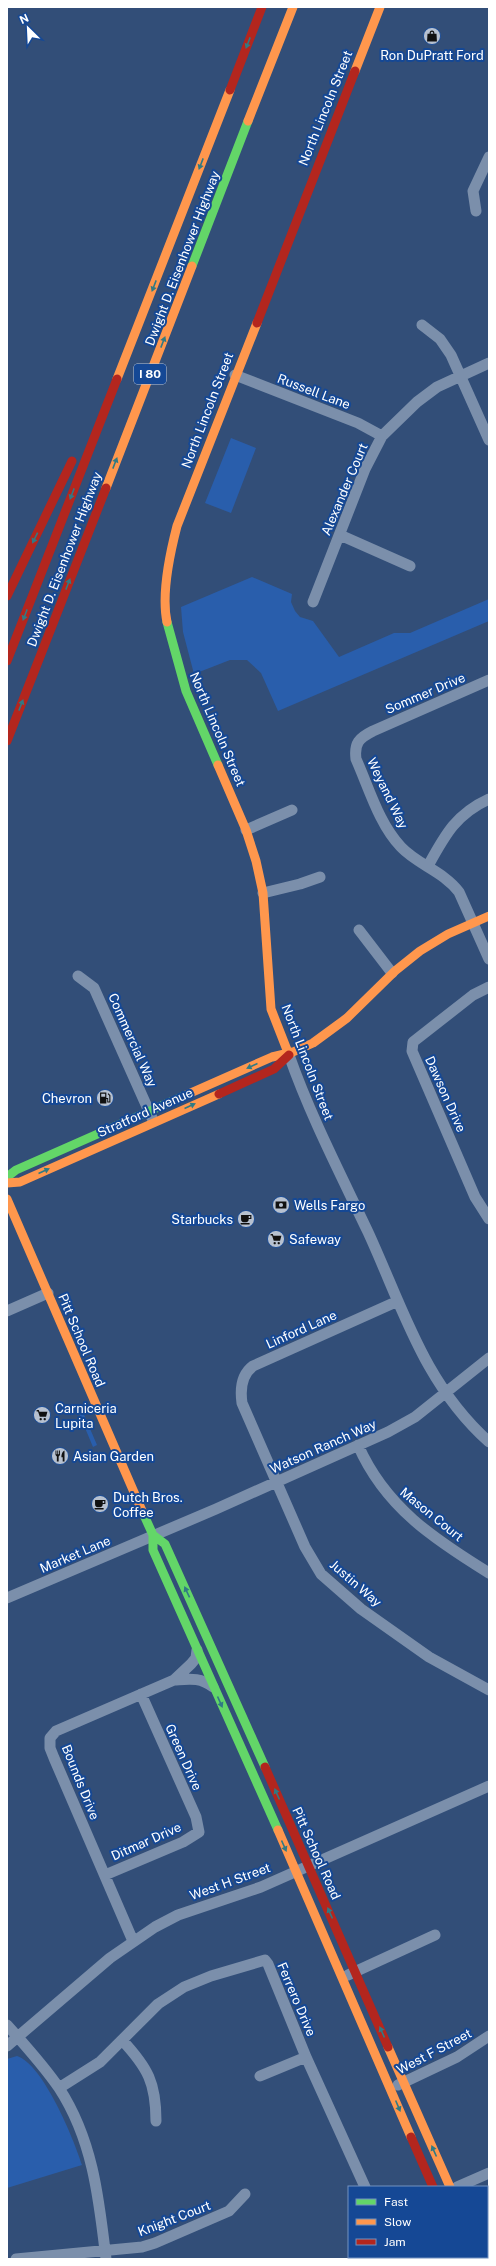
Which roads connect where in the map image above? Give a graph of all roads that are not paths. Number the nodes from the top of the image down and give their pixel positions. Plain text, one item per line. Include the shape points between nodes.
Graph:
1 (262, 7) edge
2 (293, 7) edge
3 (380, 7) edge
4 (489, 157) edge
5 (476, 211) dead end
6 (422, 325) dead end
7 (489, 363) edge
8 (235, 376) junction
9 (460, 376) junction
10 (107, 406) junction
11 (382, 436) junction
12 (489, 440) edge
13 (82, 441) dead end
14 (75, 455) dead end
15 (340, 535) junction
16 (410, 566) dead end
17 (7, 596) edge
18 (312, 602) dead end
19 (7, 661) edge
20 (489, 680) edge
21 (372, 731) joint
22 (7, 741) edge
23 (489, 799) edge
24 (292, 810) dead end
25 (246, 830) junction
26 (428, 866) junction
27 (320, 877) dead end
28 (263, 893) junction
29 (489, 916) edge
30 (473, 923) junction
31 (359, 930) dead end
32 (489, 959) edge
33 (392, 973) junction
34 (78, 976) dead end
35 (489, 987) edge
36 (288, 1055) junction
37 (149, 1110) junction
38 (154, 1122) junction
39 (7, 1177) edge
40 (7, 1182) edge
41 (7, 1199) edge
42 (7, 1214) edge
43 (489, 1218) edge
44 (19, 1227) junction
45 (48, 1293) junction
46 (398, 1301) junction
47 (7, 1311) edge
48 (489, 1358) edge
49 (446, 1394) junction
50 (242, 1403) joint
51 (489, 1442) edge
52 (358, 1445) junction
53 (276, 1481) junction
54 (153, 1535) junction
55 (489, 1573) edge
56 (7, 1598) edge
57 (197, 1650) junction
58 (174, 1680) junction
59 (213, 1687) junction
60 (489, 1690) edge
61 (141, 1694) junction
62 (489, 1786) edge
63 (199, 1832) joint
64 (308, 1865) junction
65 (295, 1871) junction
66 (105, 1875) junction
67 (435, 1935) dead end
68 (134, 1941) junction
69 (355, 1971) junction
70 (343, 1977) junction
71 (7, 2025) edge
72 (489, 2036) edge
73 (17, 2037) junction
74 (122, 2040) junction
75 (7, 2046) edge
76 (306, 2057) junction
77 (260, 2076) dead end
78 (404, 2083) junction
79 (59, 2088) junction
80 (391, 2089) junction
81 (156, 2121) dead end
82 (489, 2173) edge
83 (365, 2186) edge
84 (433, 2186) edge
85 (450, 2186) edge
86 (459, 2186) edge
87 (245, 2194) dead end
88 (106, 2255) edge
89 (16, 2259) edge

1 -> 10 main road, Dwight D. Eisenhower Highway / I 80
22 -> 2 main road, Dwight D. Eisenhower Highway / I 80
3 - 8 main road, North Lincoln Street
4 - 5 street via 473,191
6 - 9 street via 440,339 451,355
7 - 9 street, Alexander Court
8 - 11 street, Russell Lane via 358,422
8 - 25 main road, North Lincoln Street via 177,526 170,554 166,619 180,676
9 - 11 street, Alexander Court via 416,402
9 - 12 street
10 - 13 main road
10 -> 19 main road, Dwight D. Eisenhower Highway / I 80
11 - 15 street, Alexander Court via 365,469
14 -> 17 main road
15 - 16 street
15 - 18 street, Alexander Court
20 - 21 street, Sommer Drive
21 - 26 street, Weyand Way via 360,738 355,748 356,759 392,836 414,858
23 - 26 street via 464,812 445,834
24 - 25 street
25 - 28 main road, North Lincoln Street
26 - 30 street, Weyand Way via 442,874 455,887
27 - 28 street
28 - 36 main road, North Lincoln Street via 271,1009
29 - 30 main road, Stratford Avenue
30 - 32 street, Weyand Way
30 - 33 main road, Stratford Avenue via 437,940
31 - 33 street
33 - 36 main road, Stratford Avenue via 339,1026 308,1047
34 - 37 street, Commercial Way via 94,988
35 - 43 street, Dawson Drive via 473,995 413,1042 412,1051 475,1197
36 -> 37 main road, Stratford Avenue via 272,1057
38 -> 36 main road, Stratford Avenue via 274,1068
36 - 46 street, North Lincoln Street
37 - 38 street, Commercial Way
37 - 39 main road, Stratford Avenue via 16,1170
40 -> 38 main road, Stratford Avenue via 20,1182
41 - 44 main road, Pitt School Road
42 - 44 main road
44 - 45 main road, Pitt School Road
45 - 47 street
45 - 54 main road, Pitt School Road
46 - 49 street, North Lincoln Street via 427,1366
46 - 50 street, Linford Lane via 253,1366 246,1371 243,1378 240,1390
48 - 49 street, Watson Ranch Way
49 - 51 street, North Lincoln Street via 460,1414
49 - 52 street, Watson Ranch Way via 408,1421
50 - 53 street, Justin Way
52 - 53 street, Watson Ranch Way
52 - 55 street, Mason Court via 376,1482 405,1512 431,1534
53 - 54 street, Watson Ranch Way
53 - 60 street, Justin Way via 305,1547 321,1574 362,1609 429,1657
54 - 56 street, Market Lane
54 - 57 main road, Pitt School Road via 153,1550
64 -> 54 main road, Pitt School Road via 165,1544
57 - 58 street, Bounds Drive via 196,1658
57 - 59 main road, Pitt School Road
58 - 59 street, Bounds Drive via 197,1678
58 - 61 street, Bounds Drive
59 -> 65 main road, Pitt School Road
61 - 63 street, Green Drive via 196,1817
61 - 66 street, Bounds Drive via 56,1730 50,1738 54,1758
62 - 64 street, West H Street
63 - 66 street, Ditmar Drive via 182,1842
64 - 65 street, West H Street
69 -> 64 main road, Pitt School Road
65 - 68 street, West H Street via 261,1887 178,1915
65 - 70 main road, Pitt School Road
66 - 68 street, Bounds Drive
67 - 69 street
68 - 73 street, West H Street via 110,1958
69 - 70 street
78 -> 69 main road, Pitt School Road
70 - 80 main road, Pitt School Road
71 - 73 street
72 - 78 street, West F Street via 457,2057
73 - 75 street, West H Street
73 - 79 street
74 - 76 street, Ferrero Drive via 158,2004 184,1987 225,1971 265,1960
74 - 79 street, Ferrero Drive via 100,2062
74 - 81 street via 147,2072 154,2090
76 - 77 street
76 - 83 street, Ferrero Drive
78 - 80 street, West F Street
85 -> 78 main road, Pitt School Road
79 - 88 street via 82,2132 90,2157 97,2184
80 -> 84 main road, Pitt School Road
82 - 86 street
87 - 88 street, Knight Court via 229,2211 155,2243
88 - 89 street, Knight Court

